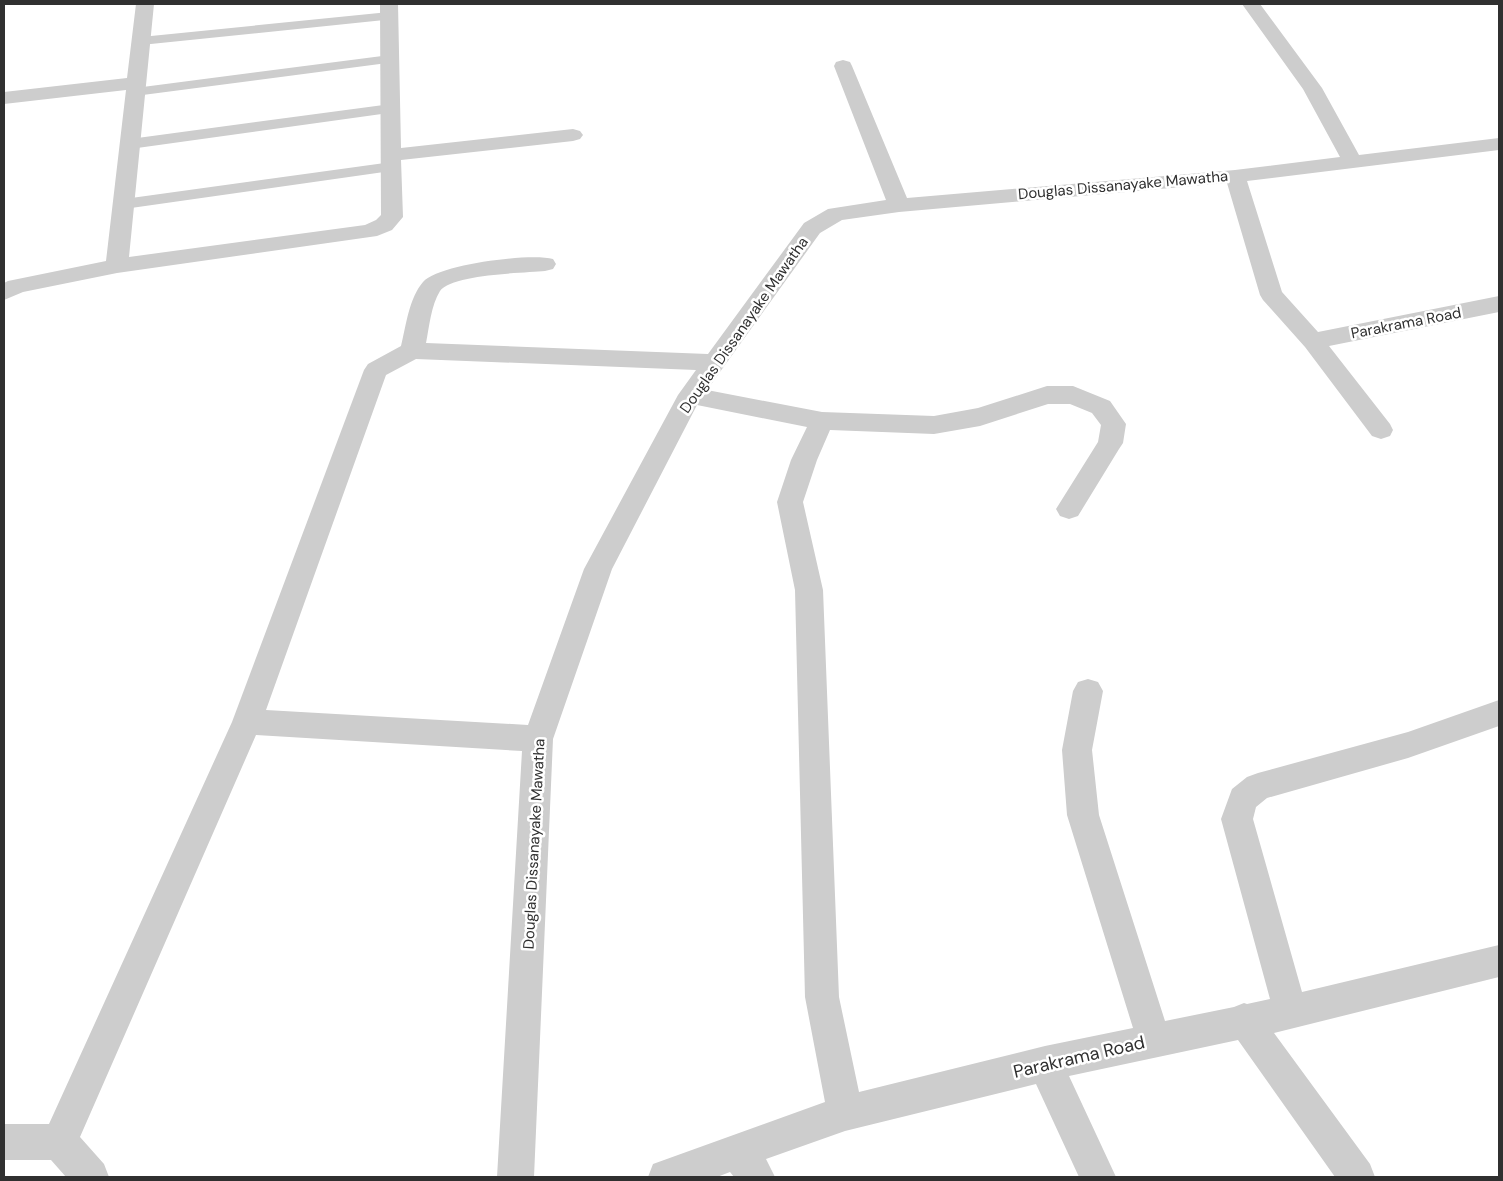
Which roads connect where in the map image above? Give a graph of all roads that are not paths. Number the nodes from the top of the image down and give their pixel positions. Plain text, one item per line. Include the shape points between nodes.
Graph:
1 (145, 4) edge
2 (1251, 4) edge
3 (389, 10) edge
4 (141, 41) junction
5 (390, 60) junction
6 (843, 66) dead end
7 (136, 88) junction
8 (4, 98) edge
9 (391, 109) junction
10 (573, 135) dead end
11 (130, 144) junction
12 (1499, 144) edge
13 (1352, 160) junction
14 (391, 161) junction
15 (1235, 176) junction
16 (124, 204) junction
17 (898, 205) junction
18 (545, 264) dead end
19 (117, 266) junction
20 (4, 292) edge
21 (1499, 304) edge
22 (1313, 341) junction
23 (412, 351) junction
24 (714, 362) junction
25 (690, 395) junction
26 (822, 421) junction
27 (1381, 430) dead end
28 (1069, 510) dead end
29 (1088, 691) dead end
30 (1499, 713) edge
31 (247, 722) junction
32 (538, 738) junction
33 (1499, 960) edge
34 (1291, 1012) junction
35 (1244, 1020) junction
36 (1154, 1040) junction
37 (1044, 1064) junction
38 (844, 1113) junction
39 (4, 1142) edge
40 (59, 1142) junction
41 (747, 1164) edge
42 (92, 1177) edge
43 (516, 1177) edge
44 (666, 1177) edge
45 (1098, 1177) edge
46 (1357, 1177) edge

1 - 4 street
2 - 13 street via 1312,88
3 - 4 lane
3 - 5 street
4 - 7 street
5 - 7 lane
5 - 9 street
6 - 17 street
7 - 8 street
7 - 11 street
9 - 11 lane
9 - 14 street
10 - 14 street
11 - 16 street
12 - 13 street, Douglas Dissanayake Mawatha
13 - 15 street, Douglas Dissanayake Mawatha
14 - 16 lane
14 - 19 street via 392,217 384,225 369,230
15 - 17 street, Douglas Dissanayake Mawatha
15 - 22 street via 1271,295
16 - 19 street
17 - 24 street, Douglas Dissanayake Mawatha via 836,214 812,228
18 - 23 street via 442,277 430,286
19 - 20 street via 16,286
21 - 22 street, Parakrama Road
22 - 27 street
23 - 24 street
23 - 31 street via 376,370
24 - 25 street, Douglas Dissanayake Mawatha
25 - 26 street
25 - 32 street, Douglas Dissanayake Mawatha via 598,569
26 - 28 street via 934,425 980,417 1047,395 1073,395 1101,407 1114,424 1110,444
26 - 38 street via 790,502 809,590 822,997
29 - 36 street via 1076,750 1083,815
30 - 34 street via 1408,745 1258,786 1243,799 1237,819
31 - 32 street
31 - 40 street
32 - 43 street, Douglas Dissanayake Mawatha
33 - 34 street, Parakrama Road
34 - 35 street, Parakrama Road
35 - 36 street, Parakrama Road
35 - 46 street
36 - 37 street, Parakrama Road
37 - 38 street, Parakrama Road
37 - 45 street
38 - 41 street, Parakrama Road
39 - 40 street
40 - 42 street
41 - 44 street, Parakrama Road

